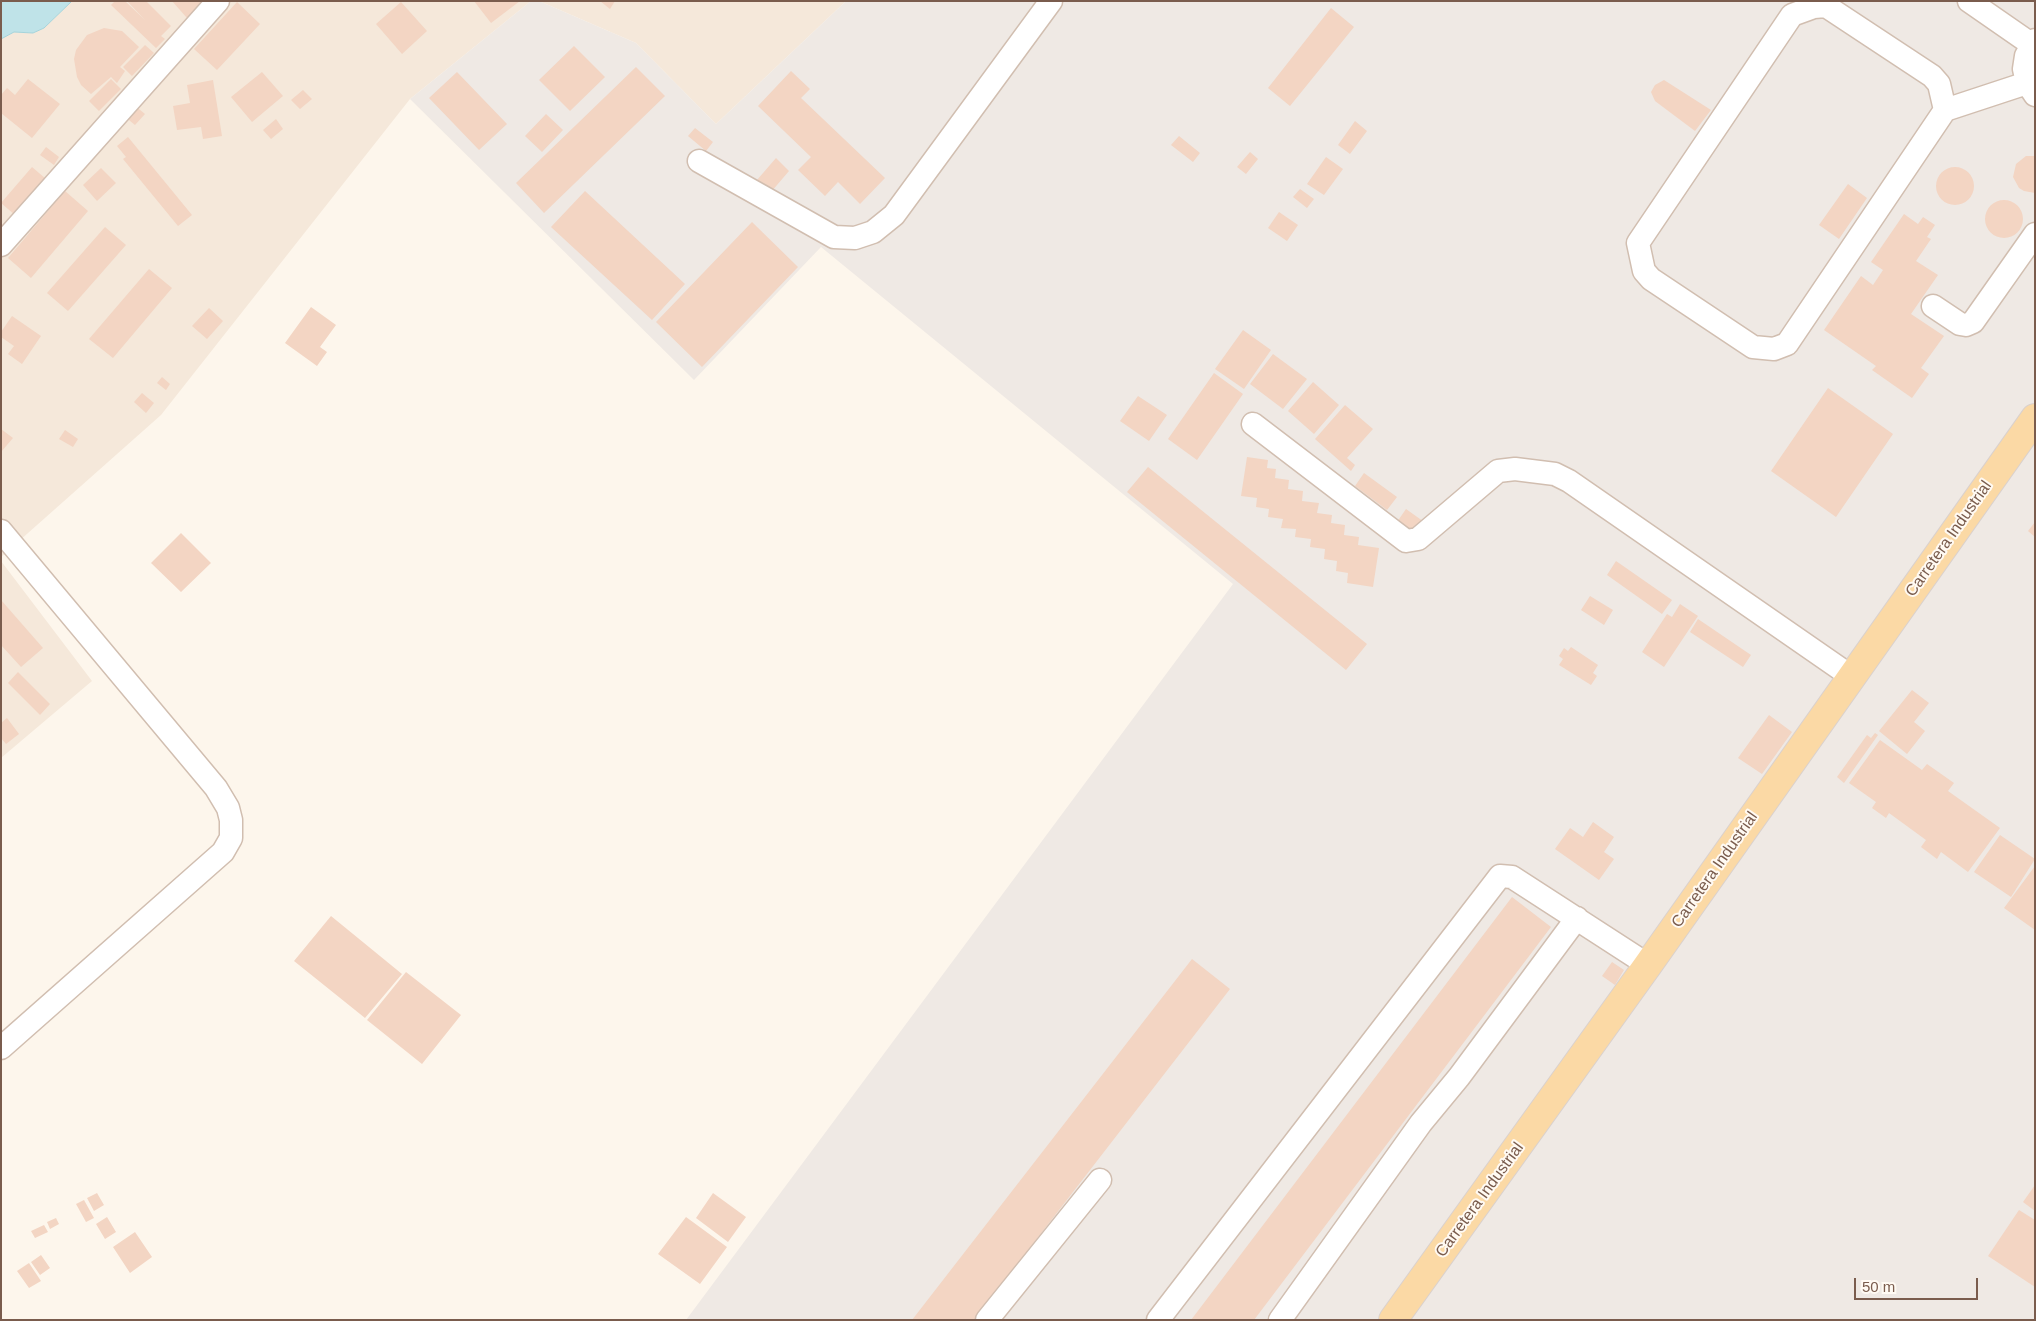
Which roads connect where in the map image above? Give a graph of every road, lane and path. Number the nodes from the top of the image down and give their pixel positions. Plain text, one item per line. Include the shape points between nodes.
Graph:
1 (218, 1) edge
2 (1051, 1) edge
3 (1969, 1) edge
4 (2033, 42) edge
5 (2031, 89) edge
6 (1945, 110) junction
7 (699, 161) dead end
8 (2035, 234) edge
9 (1, 245) edge
10 (1933, 306) dead end
11 (2035, 418) edge
12 (1253, 424) dead end
13 (1, 531) edge
14 (1852, 677) junction
15 (1576, 918) junction
16 (1648, 966) junction
17 (1, 1048) edge
18 (1100, 1180) dead end
19 (987, 1320) edge
20 (1158, 1320) edge
21 (1280, 1320) edge
22 (1393, 1320) edge

1 - 9 street
2 - 7 street via 894,215 873,232 855,238 834,237
3 - 4 street
4 - 5 street via 2025,63
5 - 6 street
6 - 6 street via 1787,344 1774,349 1753,347 1651,279 1644,271 1638,243 1792,16 1826,6 1932,76 1938,84
8 - 10 street via 1973,322 1960,324
11 - 14 main road, Carretera Industrial
12 - 14 street via 1406,541 1418,539 1498,471 1516,469 1555,474
13 - 17 street via 216,788 231,820 231,838 223,852
14 - 16 main road, Carretera Industrial
15 - 16 street
15 - 20 street via 1512,877 1500,876
15 - 21 street via 1459,1077 1421,1123
16 - 22 main road, Carretera Industrial
18 - 19 street

